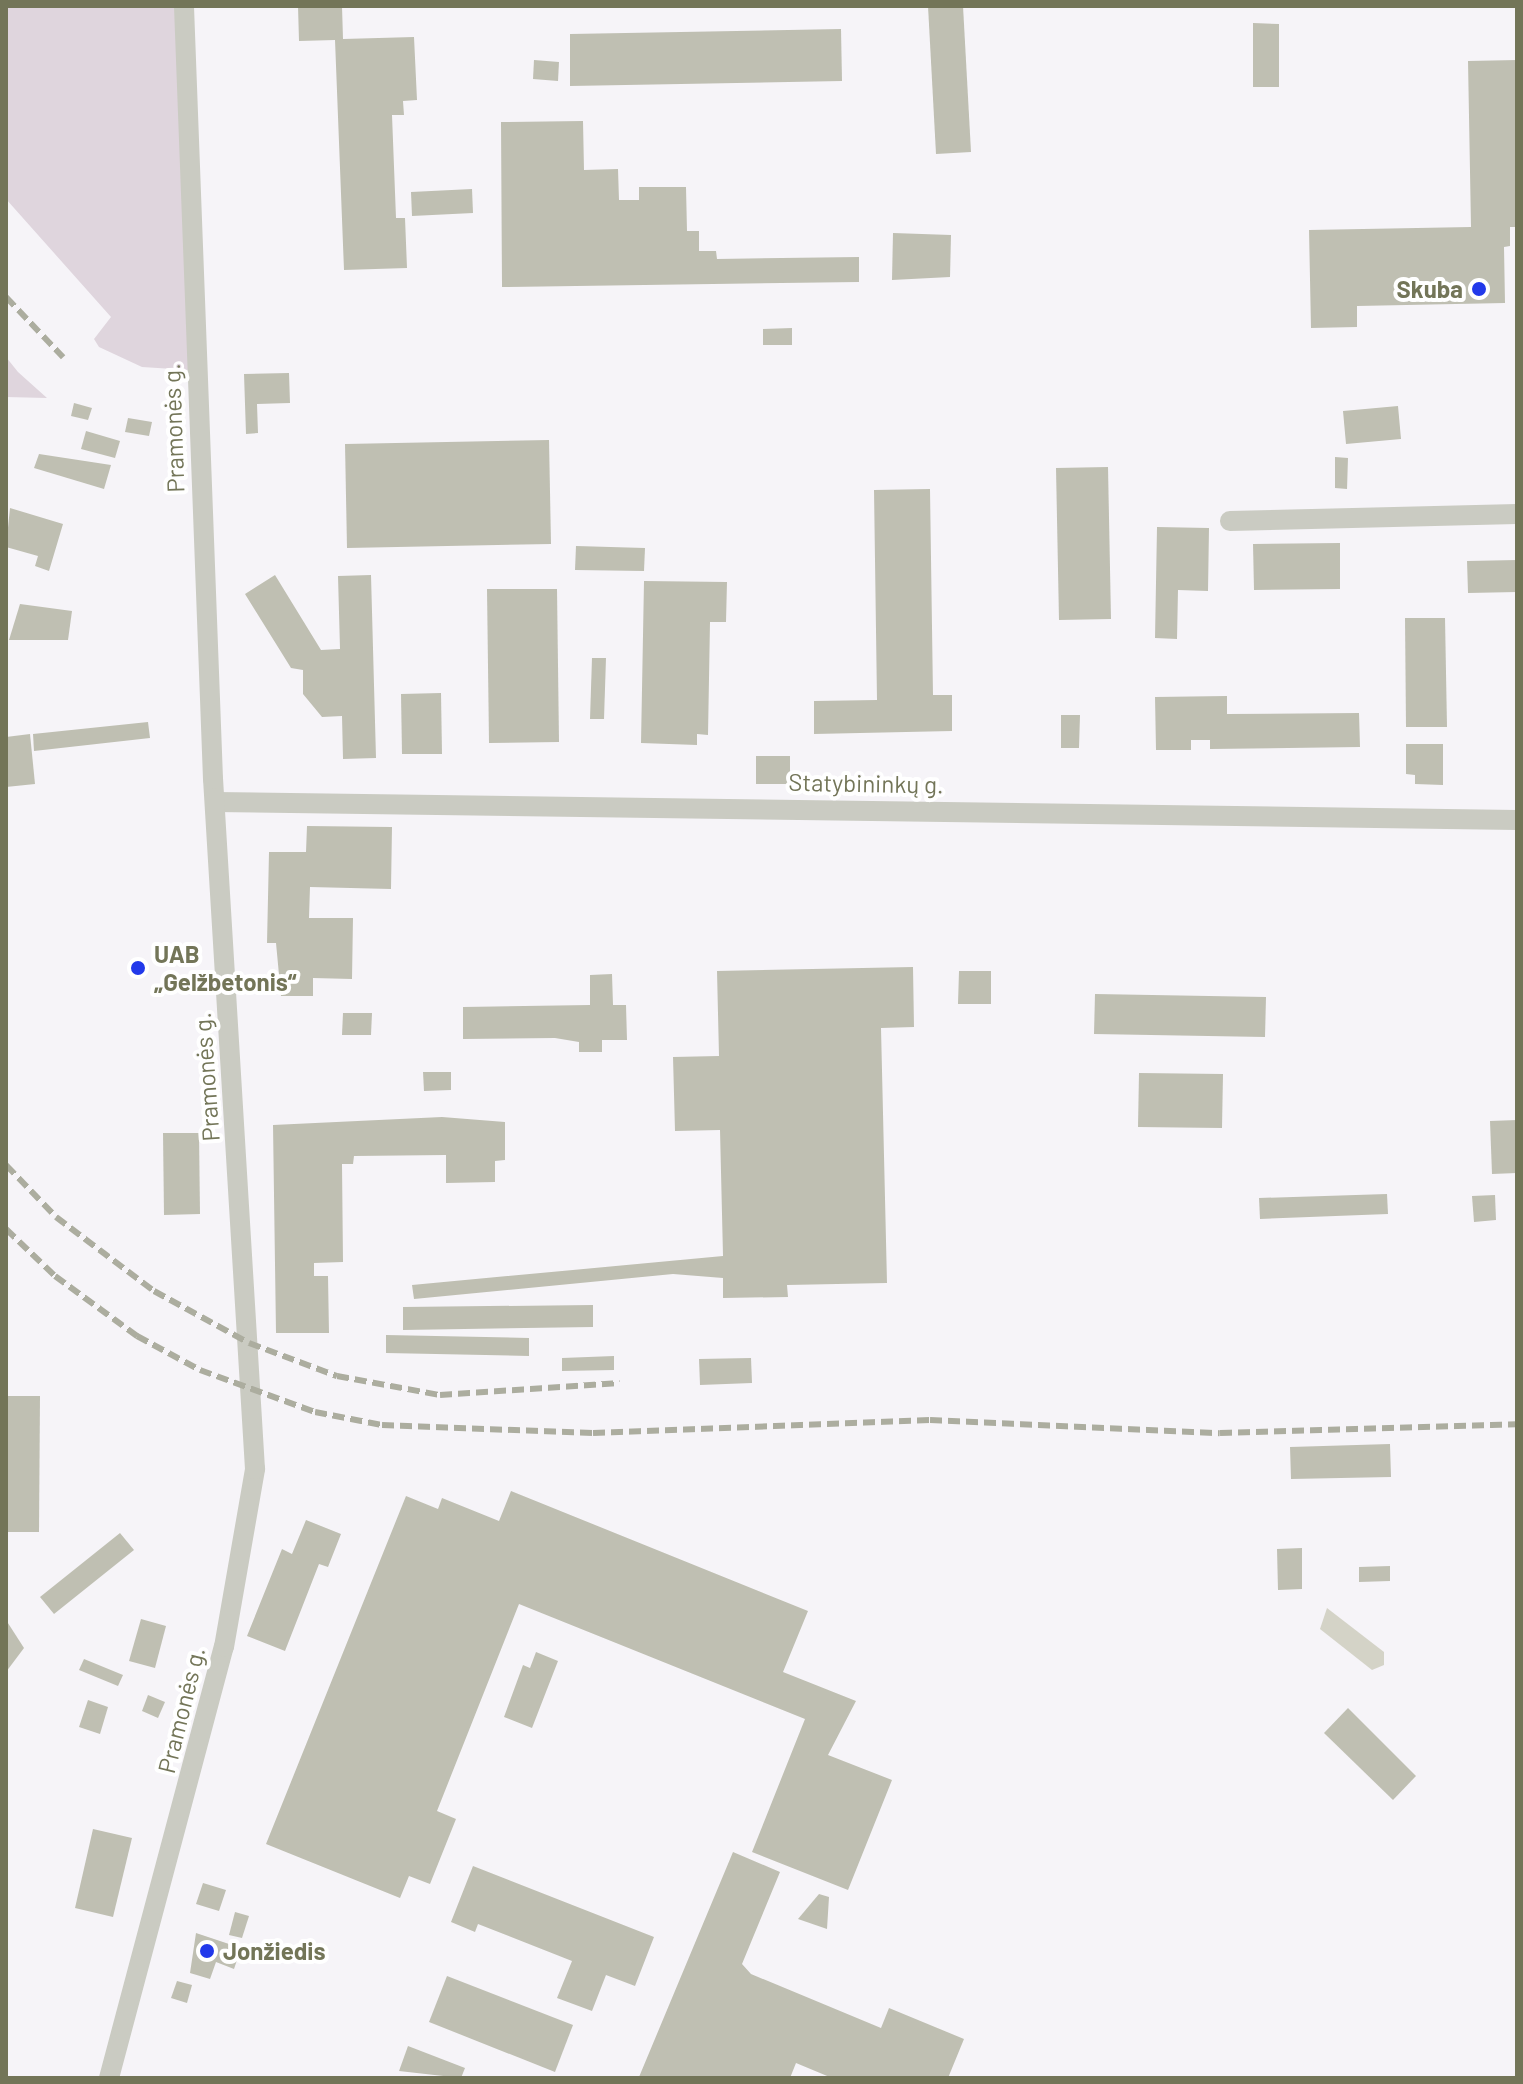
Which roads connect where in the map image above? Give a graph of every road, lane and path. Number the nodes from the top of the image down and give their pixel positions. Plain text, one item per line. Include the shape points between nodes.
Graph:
1 (184, 6) edge
2 (1517, 514) edge
3 (1230, 521) dead end
4 (215, 802) junction
5 (1517, 820) edge
6 (109, 2078) edge

1 - 4 street, Pramonės g.
2 - 3 street
4 - 5 street, Statybininkų g.
4 - 6 street, Pramonės g. via 254,1497 205,1725

